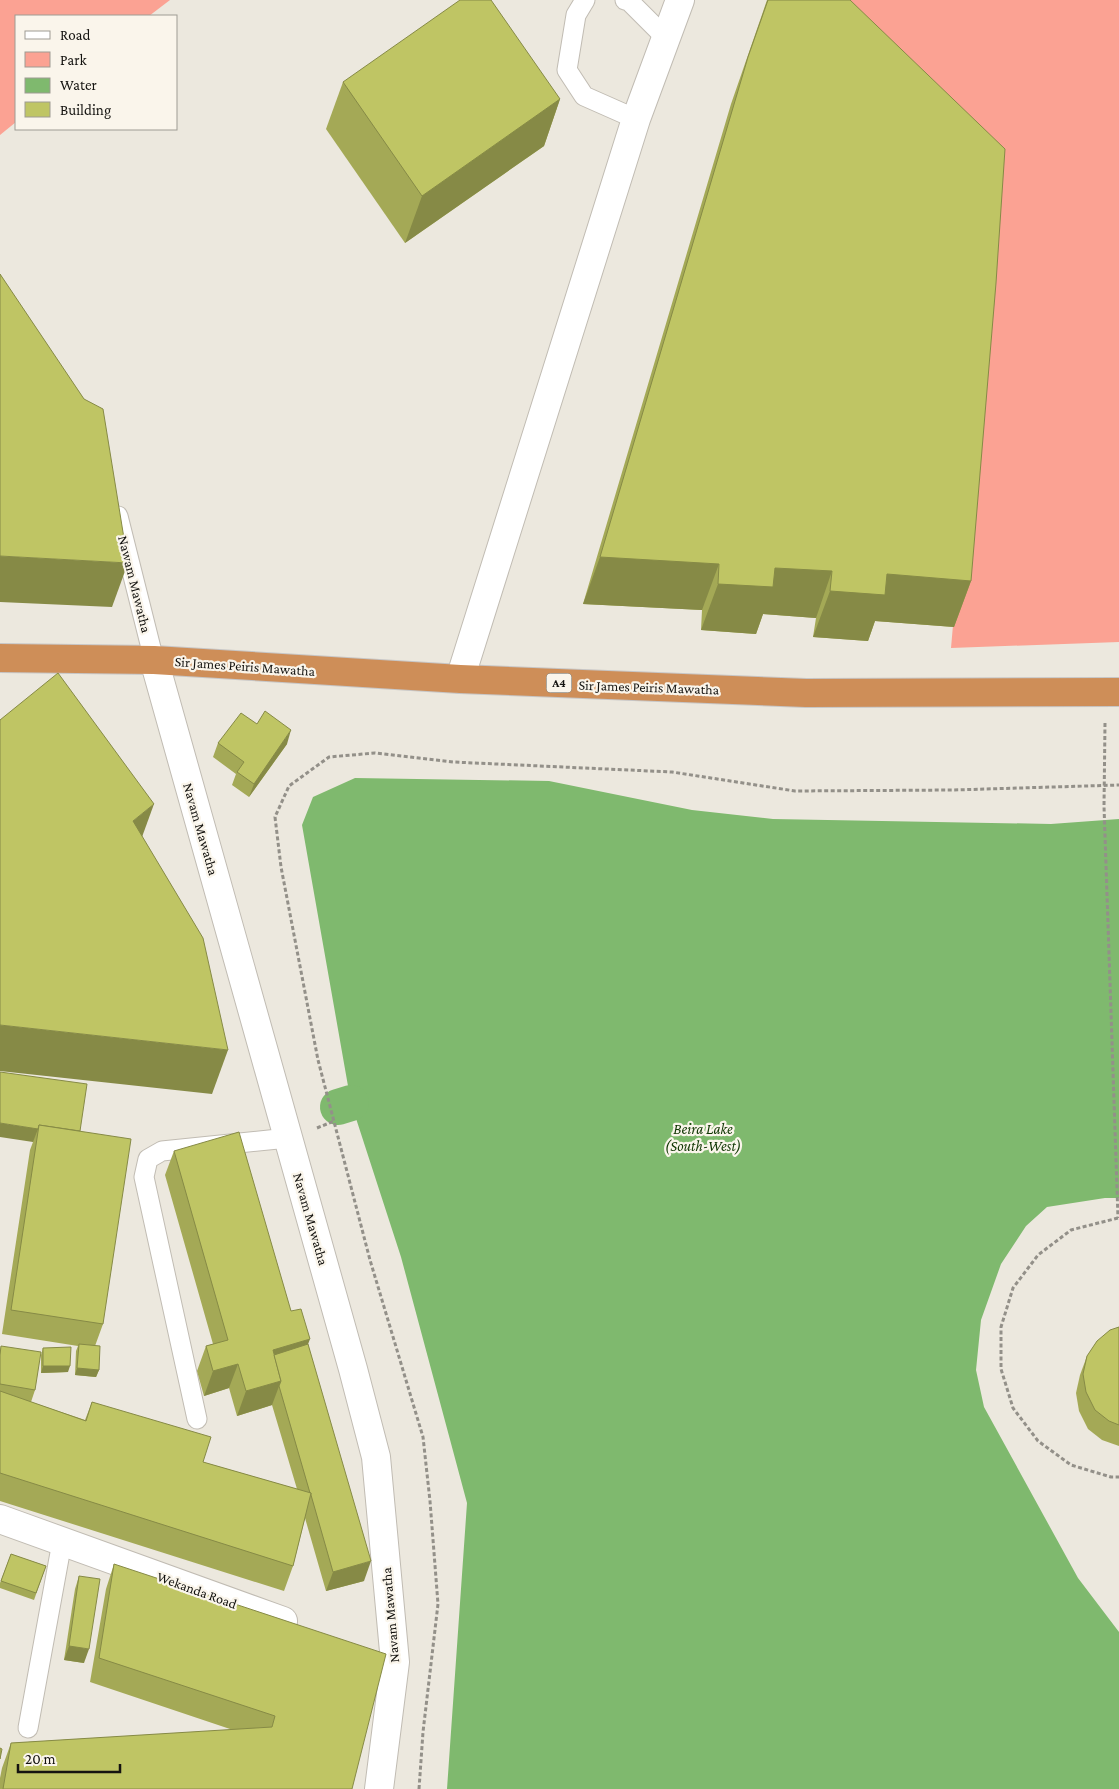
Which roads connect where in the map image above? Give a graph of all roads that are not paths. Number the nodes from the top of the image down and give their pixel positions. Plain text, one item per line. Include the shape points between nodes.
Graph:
1 (585, 0) edge
2 (625, 0) edge
3 (680, 0) edge
4 (667, 39) junction
5 (636, 119) junction
6 (112, 496) edge
7 (0, 658) edge
8 (154, 660) junction
9 (460, 679) junction
10 (1113, 692) edge
11 (288, 1138) junction
12 (196, 1419) dead end
13 (0, 1519) edge
14 (62, 1542) junction
15 (302, 1628) edge
16 (367, 1652) edge
17 (395, 1662) junction
18 (28, 1728) dead end
19 (379, 1789) edge

1 - 5 lane via 576,15 567,70 584,96
2 - 4 lane
3 - 4 street
4 - 5 street
5 - 9 street
6 - 8 lane, Nawam Mawatha
7 - 8 highway, Sir James Peiris Mawatha / A4
8 - 9 highway, Sir James Peiris Mawatha / A4
8 - 11 street, Navam Mawatha
9 - 10 highway, Sir James Peiris Mawatha / A4 via 806,693
11 - 12 lane via 162,1151 148,1159 144,1177
11 - 17 street, Navam Mawatha via 376,1457
13 - 14 street, Wekanda Road
14 - 15 street, Wekanda Road
14 - 18 lane
16 - 17 street
17 - 19 street, Navam Mawatha

